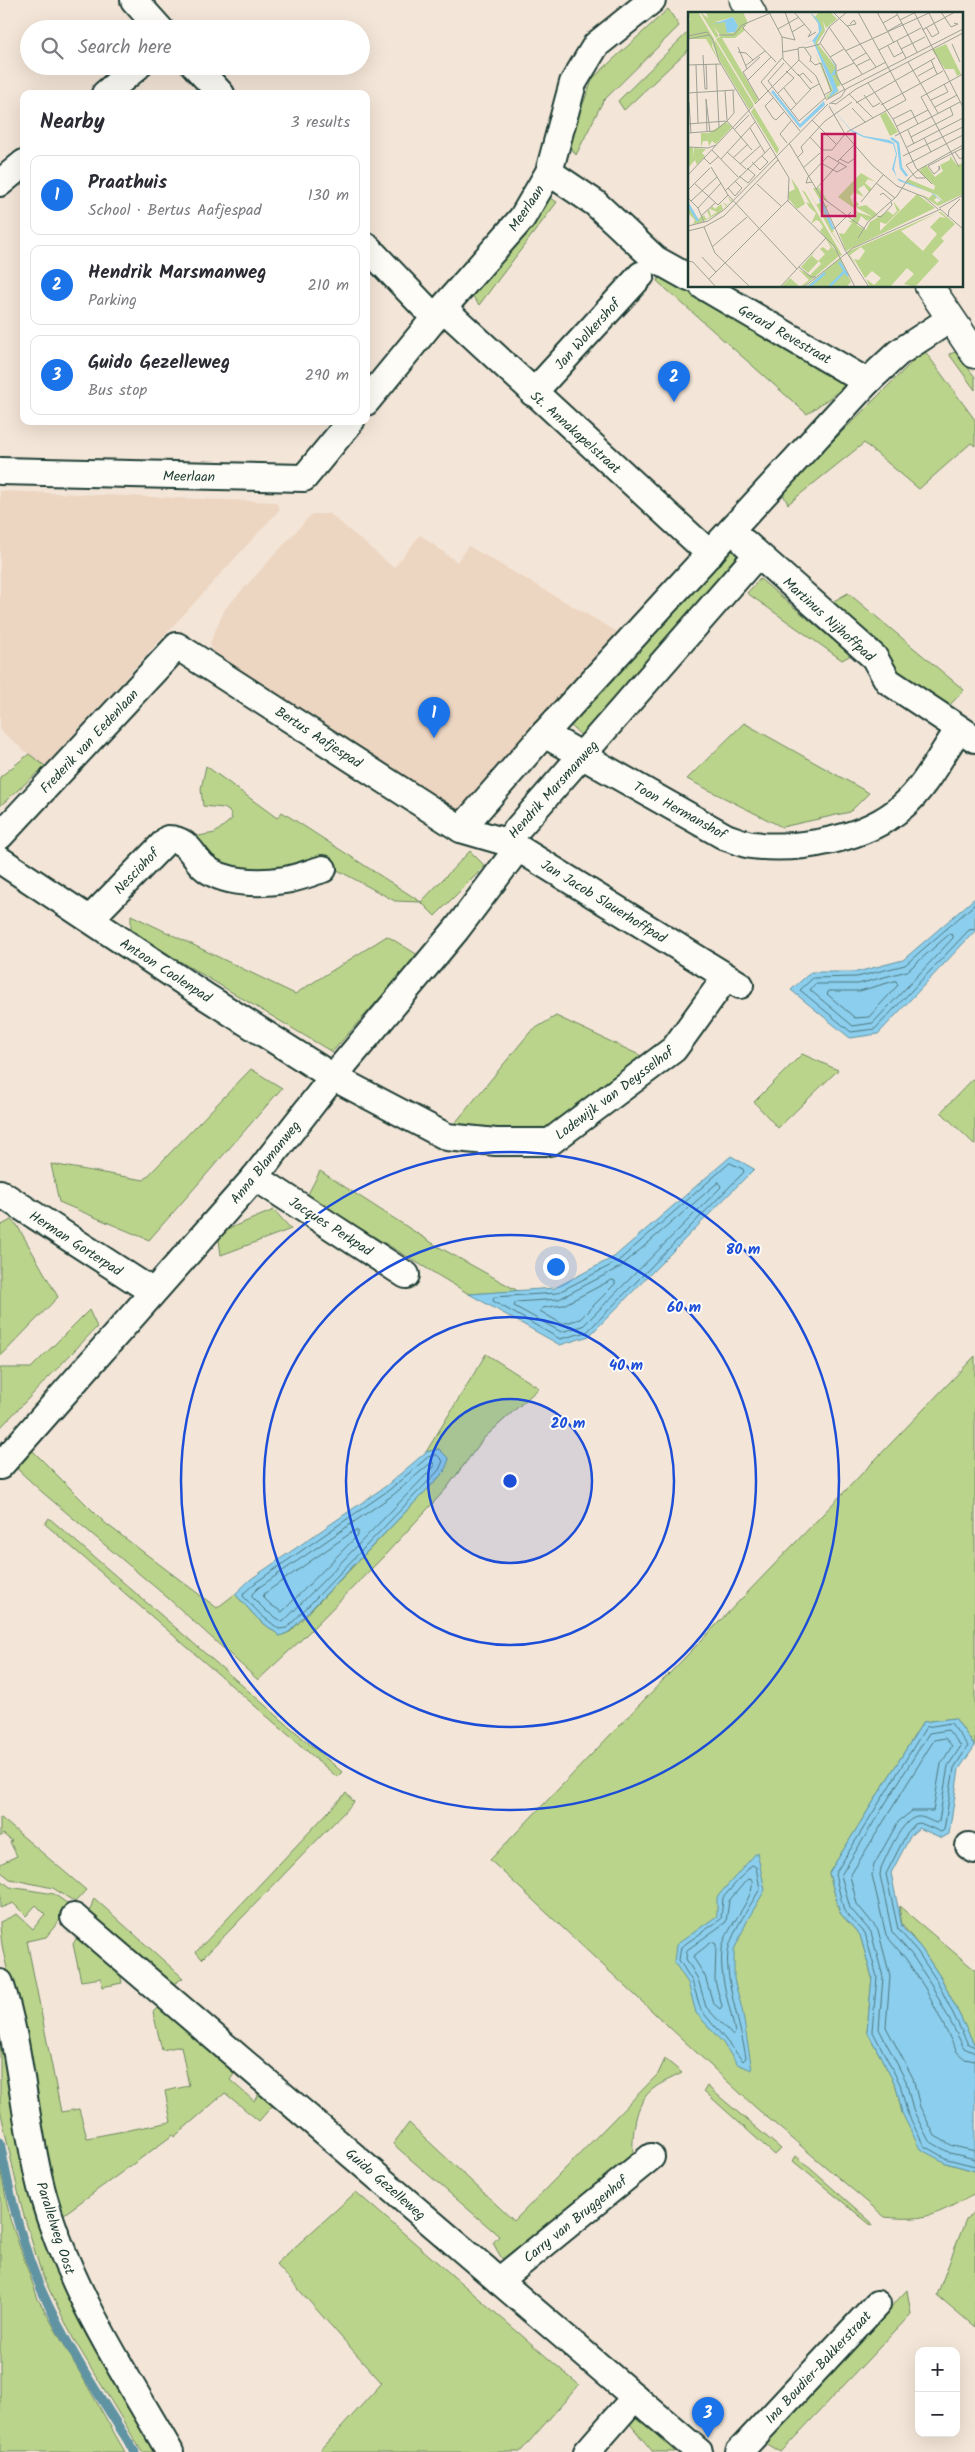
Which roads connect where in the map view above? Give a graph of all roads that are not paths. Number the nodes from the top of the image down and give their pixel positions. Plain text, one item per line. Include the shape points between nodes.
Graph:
1 (134, 0) edge
2 (652, 0) edge
3 (744, 0) edge
4 (751, 12) edge
5 (152, 20) edge
6 (127, 75) edge
7 (203, 75) edge
8 (110, 90) edge
9 (217, 90) edge
10 (20, 166) edge
11 (549, 172) junction
12 (0, 183) edge
13 (370, 250) edge
14 (641, 275) dead end
15 (688, 277) edge
16 (705, 288) edge
17 (929, 288) edge
18 (439, 313) junction
19 (950, 319) junction
20 (975, 354) edge
21 (867, 382) junction
22 (534, 392) junction
23 (370, 397) edge
24 (348, 425) edge
25 (0, 471) edge
26 (732, 532) junction
27 (710, 554) junction
28 (757, 555) junction
29 (177, 646) joint
30 (544, 734) junction
31 (967, 734) edge
32 (583, 756) junction
33 (462, 828) junction
34 (0, 836) edge
35 (512, 845) junction
36 (0, 860) edge
37 (322, 869) dead end
38 (90, 920) junction
39 (733, 981) joint
40 (333, 1077) junction
41 (255, 1177) junction
42 (0, 1193) edge
43 (406, 1275) dead end
44 (153, 1292) junction
45 (0, 1466) edge
46 (74, 1917) dead end
47 (0, 1983) edge
48 (651, 2157) dead end
49 (499, 2281) junction
50 (877, 2304) dead end
51 (635, 2398) junction
52 (170, 2452) edge
53 (587, 2452) edge
54 (699, 2452) edge
55 (739, 2452) edge

1 - 5 street
2 - 11 street, Meerlaan via 596,45 573,83
3 - 4 street
6 - 8 street
7 - 9 street
10 - 12 street
11 - 15 street via 595,203 655,259
11 - 18 street, Meerlaan via 522,218
13 - 18 street, St. Annakapelstraat
14 - 22 street, Jan Wolkershof
16 - 21 street, Gerard Revestraat
17 - 19 street
18 - 22 street, St. Annakapelstraat
18 - 23 street, Meerlaan
19 - 20 street
19 - 21 street via 898,353
21 - 26 street
22 - 27 street, St. Annakapelstraat
24 - 25 street, Meerlaan via 304,478
26 - 27 street
26 - 28 street, Martinus Nijhoffpad
27 - 30 street
28 - 31 street, Martinus Nijhoffpad via 874,657 888,681
28 - 32 street, Hendrik Marsmanweg
29 - 33 street, Bertus Aafjespad
29 - 34 street, Frederik van Eedenlaan
30 - 32 street, Toon Hermanshof
30 - 33 street
31 - 32 street, Toon Hermanshof via 938,758 927,779 903,807 836,840 779,846 750,845 726,837
32 - 35 street, Hendrik Marsmanweg
33 - 35 street, Jan Jacob Slauerhoffpad
35 - 39 street, Jan Jacob Slauerhoffpad
35 - 40 street, Anna Blamanweg via 456,930
36 - 38 street, Antoon Coolenpad
37 - 38 street, Nesciohof via 287,880 267,882 229,878 204,867 183,841 168,839
38 - 40 street, Antoon Coolenpad
39 - 40 street, Lodewijk van Deysselhof via 674,1049 550,1142 447,1138
40 - 41 street, Anna Blamanweg
41 - 43 street, Jacques Perkpad
41 - 44 street, Anna Blamanweg
42 - 44 street, Herman Gorterpad
44 - 45 street, Anna Blamanweg
46 - 49 street, Guido Gezelleweg
47 - 52 street, Parallelweg Oost via 43,2194 69,2270
48 - 49 street, Carry van Bruggenhof
49 - 51 street, Guido Gezelleweg
50 - 55 street, Ina Boudier-Bakkerstraat
51 - 53 street
51 - 54 street, Guido Gezelleweg

